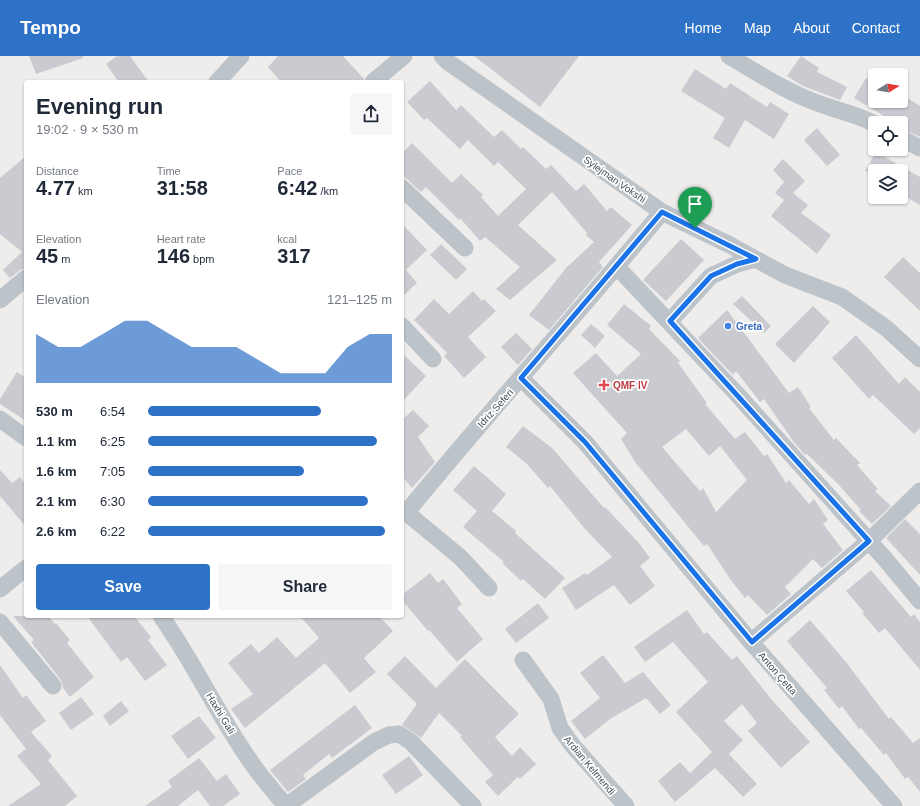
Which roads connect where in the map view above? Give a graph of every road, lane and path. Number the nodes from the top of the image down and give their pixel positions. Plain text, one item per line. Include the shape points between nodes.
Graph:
1 (241, 56) edge
2 (404, 56) edge
3 (442, 56) edge
4 (728, 56) edge
5 (219, 80) edge
6 (376, 80) edge
7 (868, 120) edge
8 (908, 142) edge
9 (920, 148) edge
10 (404, 190) edge
11 (662, 212) junction
12 (465, 248) dead end
13 (756, 259) junction
14 (617, 267) junction
15 (24, 280) edge
16 (0, 300) edge
17 (670, 321) junction
18 (404, 328) edge
19 (433, 359) dead end
20 (920, 359) edge
21 (521, 378) junction
22 (0, 419) edge
23 (24, 437) edge
24 (920, 491) edge
25 (404, 511) edge
26 (869, 541) junction
27 (24, 570) edge
28 (489, 588) dead end
29 (0, 589) edge
30 (920, 601) edge
31 (162, 618) edge
32 (0, 622) edge
33 (752, 642) junction
34 (523, 660) dead end
35 (53, 686) dead end
36 (286, 806) edge
37 (473, 806) edge
38 (626, 806) edge
39 (894, 806) edge

1 - 5 street
2 - 6 street
3 - 11 street, Sylejman Vokshi
4 - 7 street via 794,92
8 - 9 street
10 - 12 street
11 - 13 street, Sylejman Vokshi
11 - 14 street, Idriz Seferi
13 - 17 street via 737,264 711,276
13 - 20 street, Sylejman Vokshi via 785,275 842,297 886,328
14 - 17 street
14 - 21 street, Idriz Seferi
15 - 16 street
17 - 26 street
18 - 19 street
21 - 25 street, Idriz Seferi
21 - 33 street, Anton Çetta via 585,442
22 - 23 street
24 - 26 street
25 - 28 street via 460,557
26 - 30 street
26 - 33 street
27 - 29 street
31 - 36 street, Haxhi Gali via 253,765
32 - 35 street
33 - 39 street, Anton Çetta
34 - 38 street, Ardian Kelmendi via 551,699 560,728
36 - 37 street via 374,742 389,735 399,734 412,742

